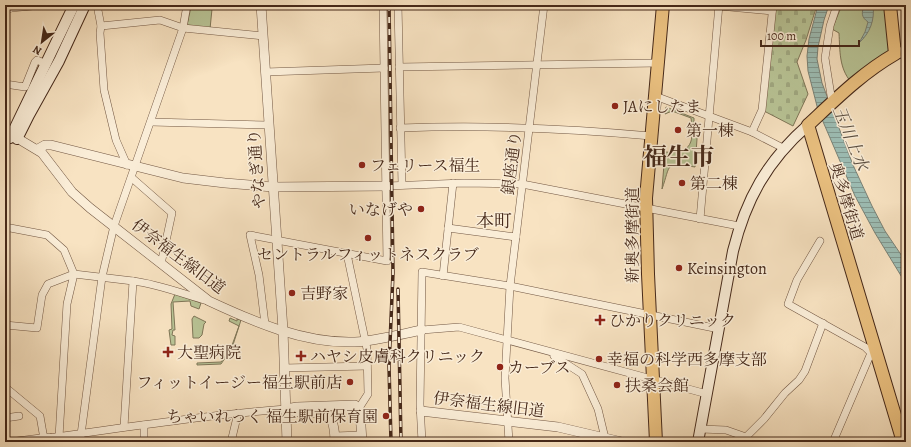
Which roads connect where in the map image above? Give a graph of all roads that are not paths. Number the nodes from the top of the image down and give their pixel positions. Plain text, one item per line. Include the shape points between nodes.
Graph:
1 (43, 5) edge
2 (74, 5) edge
3 (85, 5) edge
4 (97, 5) edge
5 (187, 5) edge
6 (261, 5) edge
7 (383, 5) edge
8 (398, 5) edge
9 (544, 5) edge
10 (663, 5) edge
11 (708, 5) edge
12 (837, 5) edge
13 (890, 5) edge
14 (719, 6) edge
15 (9, 8) edge
16 (773, 8) edge
17 (101, 26) junction
18 (183, 28) junction
19 (263, 36) junction
20 (900, 52) edge
21 (658, 63) junction
22 (46, 64) junction
23 (536, 65) junction
24 (399, 67) junction
25 (384, 68) junction
26 (265, 72) junction
27 (5, 84) edge
28 (655, 96) junction
29 (832, 102) junction
30 (709, 116) junction
31 (151, 122) junction
32 (808, 124) junction
33 (268, 125) junction
34 (529, 127) junction
35 (400, 128) junction
36 (752, 132) junction
37 (651, 136) junction
38 (14, 138) edge
39 (783, 148) junction
40 (38, 149) junction
41 (131, 166) junction
42 (132, 178) junction
43 (452, 184) junction
44 (522, 184) junction
45 (402, 185) junction
46 (387, 186) junction
47 (273, 187) junction
48 (646, 208) junction
49 (700, 219) junction
50 (114, 226) junction
51 (739, 226) junction
52 (5, 227) edge
53 (448, 228) junction
54 (516, 237) junction
55 (276, 240) junction
56 (820, 241) dead end
57 (347, 254) junction
58 (161, 264) junction
59 (74, 274) junction
60 (443, 276) junction
61 (102, 277) junction
62 (133, 281) junction
63 (510, 286) junction
64 (209, 301) junction
65 (650, 315) junction
66 (823, 323) junction
67 (265, 324) junction
68 (5, 325) edge
69 (719, 329) junction
70 (283, 330) junction
71 (422, 330) junction
72 (365, 340) junction
73 (507, 340) junction
74 (549, 352) junction
75 (873, 352) junction
76 (577, 360) junction
77 (367, 366) junction
78 (284, 368) junction
79 (575, 368) junction
80 (653, 379) junction
81 (5, 388) edge
82 (708, 394) junction
83 (359, 408) junction
84 (286, 410) junction
85 (421, 411) junction
86 (238, 413) junction
87 (19, 416) dead end
88 (5, 418) edge
89 (508, 420) junction
90 (144, 425) junction
91 (124, 428) junction
92 (701, 429) junction
93 (81, 434) junction
94 (59, 437) junction
95 (362, 438) edge
96 (335, 439) edge
97 (509, 439) edge
98 (48, 440) edge
99 (605, 440) edge
100 (17, 442) edge
101 (80, 442) edge
102 (144, 442) edge
103 (231, 442) edge
104 (287, 442) edge
105 (422, 442) edge
106 (502, 442) edge
107 (622, 442) edge
108 (656, 442) edge
109 (698, 442) edge
110 (833, 442) edge
111 (903, 442) edge

1 - 15 street
2 - 22 main road
3 - 38 main road via 59,61
4 - 17 street
5 - 18 street
6 - 19 street, やなぎ通り
7 - 25 street
8 - 24 street
9 - 23 street, 銀座通り
10 - 21 main road, 新奥多摩街道
11 - 14 street
12 - 29 street via 830,26 825,58
13 - 20 main road
14 - 16 street
14 - 30 street
16 - 36 street via 762,110
17 - 18 street via 160,20
17 - 41 street via 104,90 116,140
18 - 19 street
18 - 31 street
19 - 26 street, やなぎ通り
20 - 29 main road via 876,65
21 - 23 street
21 - 28 main road, 新奥多摩街道
22 - 27 street via 37,60 35,62 25,87
22 - 38 main road
23 - 24 street
23 - 34 street, 銀座通り
24 - 35 street
25 - 26 street
25 - 46 street
26 - 33 street, やなぎ通り
28 - 30 street
28 - 37 main road, 新奥多摩街道
29 - 32 main road
30 - 36 street
30 - 49 street
31 - 33 street
31 - 41 street
32 - 39 main road
32 - 75 main road, 奥多摩街道
33 - 47 street, やなぎ通り
34 - 35 street
34 - 37 street
34 - 44 street, 銀座通り
35 - 45 street
36 - 39 street
37 - 48 main road, 新奥多摩街道
38 - 40 street, 伊奈福生線旧道
39 - 51 main road via 750,197
40 - 41 street via 51,145
40 - 50 street, 伊奈福生線旧道 via 72,192
41 - 42 street
41 - 47 street via 183,178
42 - 50 street
42 - 58 street via 172,213
43 - 44 street
43 - 45 street
43 - 53 street
44 - 48 street
44 - 54 street, 銀座通り
45 - 46 street
46 - 47 street
46 - 57 street via 387,261
47 - 55 street, やなぎ通り
48 - 49 street
48 - 65 main road, 新奥多摩街道
49 - 51 street
50 - 58 street, 伊奈福生線旧道
50 - 61 street
51 - 69 main road
52 - 59 street via 47,235 64,250
53 - 54 street
53 - 60 street
54 - 63 street, 銀座通り
55 - 57 street
55 - 67 street via 250,235 259,275
55 - 70 street, やなぎ通り
56 - 66 street via 797,280 788,304
57 - 72 street
58 - 64 street, 伊奈福生線旧道
59 - 61 street
59 - 68 street via 48,284 42,295 37,328
59 - 94 street via 67,304
60 - 63 street
60 - 71 street via 422,272
61 - 62 street
61 - 93 street
62 - 64 street via 145,282
62 - 91 street
63 - 65 street
63 - 73 street, 銀座通り
64 - 67 street, 伊奈福生線旧道
65 - 69 street
65 - 80 main road, 新奥多摩街道
66 - 75 street
66 - 92 street via 805,371 799,380 785,392 746,437 726,430
67 - 70 street, 伊奈福生線旧道
69 - 82 main road
70 - 72 street, 伊奈福生線旧道 via 327,341
70 - 78 street, やなぎ通り
71 - 72 street, 伊奈福生線旧道
71 - 73 street via 459,328
71 - 85 street, 伊奈福生線旧道
72 - 77 street
73 - 74 street
73 - 89 street, 銀座通り via 505,378
74 - 76 street
74 - 79 street
75 - 110 street
75 - 111 main road, 奥多摩街道
76 - 79 street via 574,363
76 - 80 street
77 - 78 street
77 - 83 street via 368,394
78 - 84 street, やなぎ通り
79 - 99 street via 582,374 590,389 598,409
80 - 82 street
80 - 108 main road, 新奥多摩街道
81 - 98 street via 40,416
82 - 92 main road
83 - 84 street via 350,404 297,406
83 - 95 street
84 - 86 street
84 - 96 street via 297,414 327,414 333,420
84 - 104 street, やなぎ通り
85 - 89 street, 伊奈福生線旧道
85 - 105 street
86 - 90 street
86 - 103 street
87 - 88 street
89 - 97 street, 銀座通り
89 - 99 street, 伊奈福生線旧道 via 558,427
90 - 91 street
90 - 102 street
91 - 93 street
92 - 109 main road
93 - 94 street
93 - 101 street
94 - 98 street
95 - 96 street
97 - 106 street
98 - 100 street
99 - 107 street, 伊奈福生線旧道

